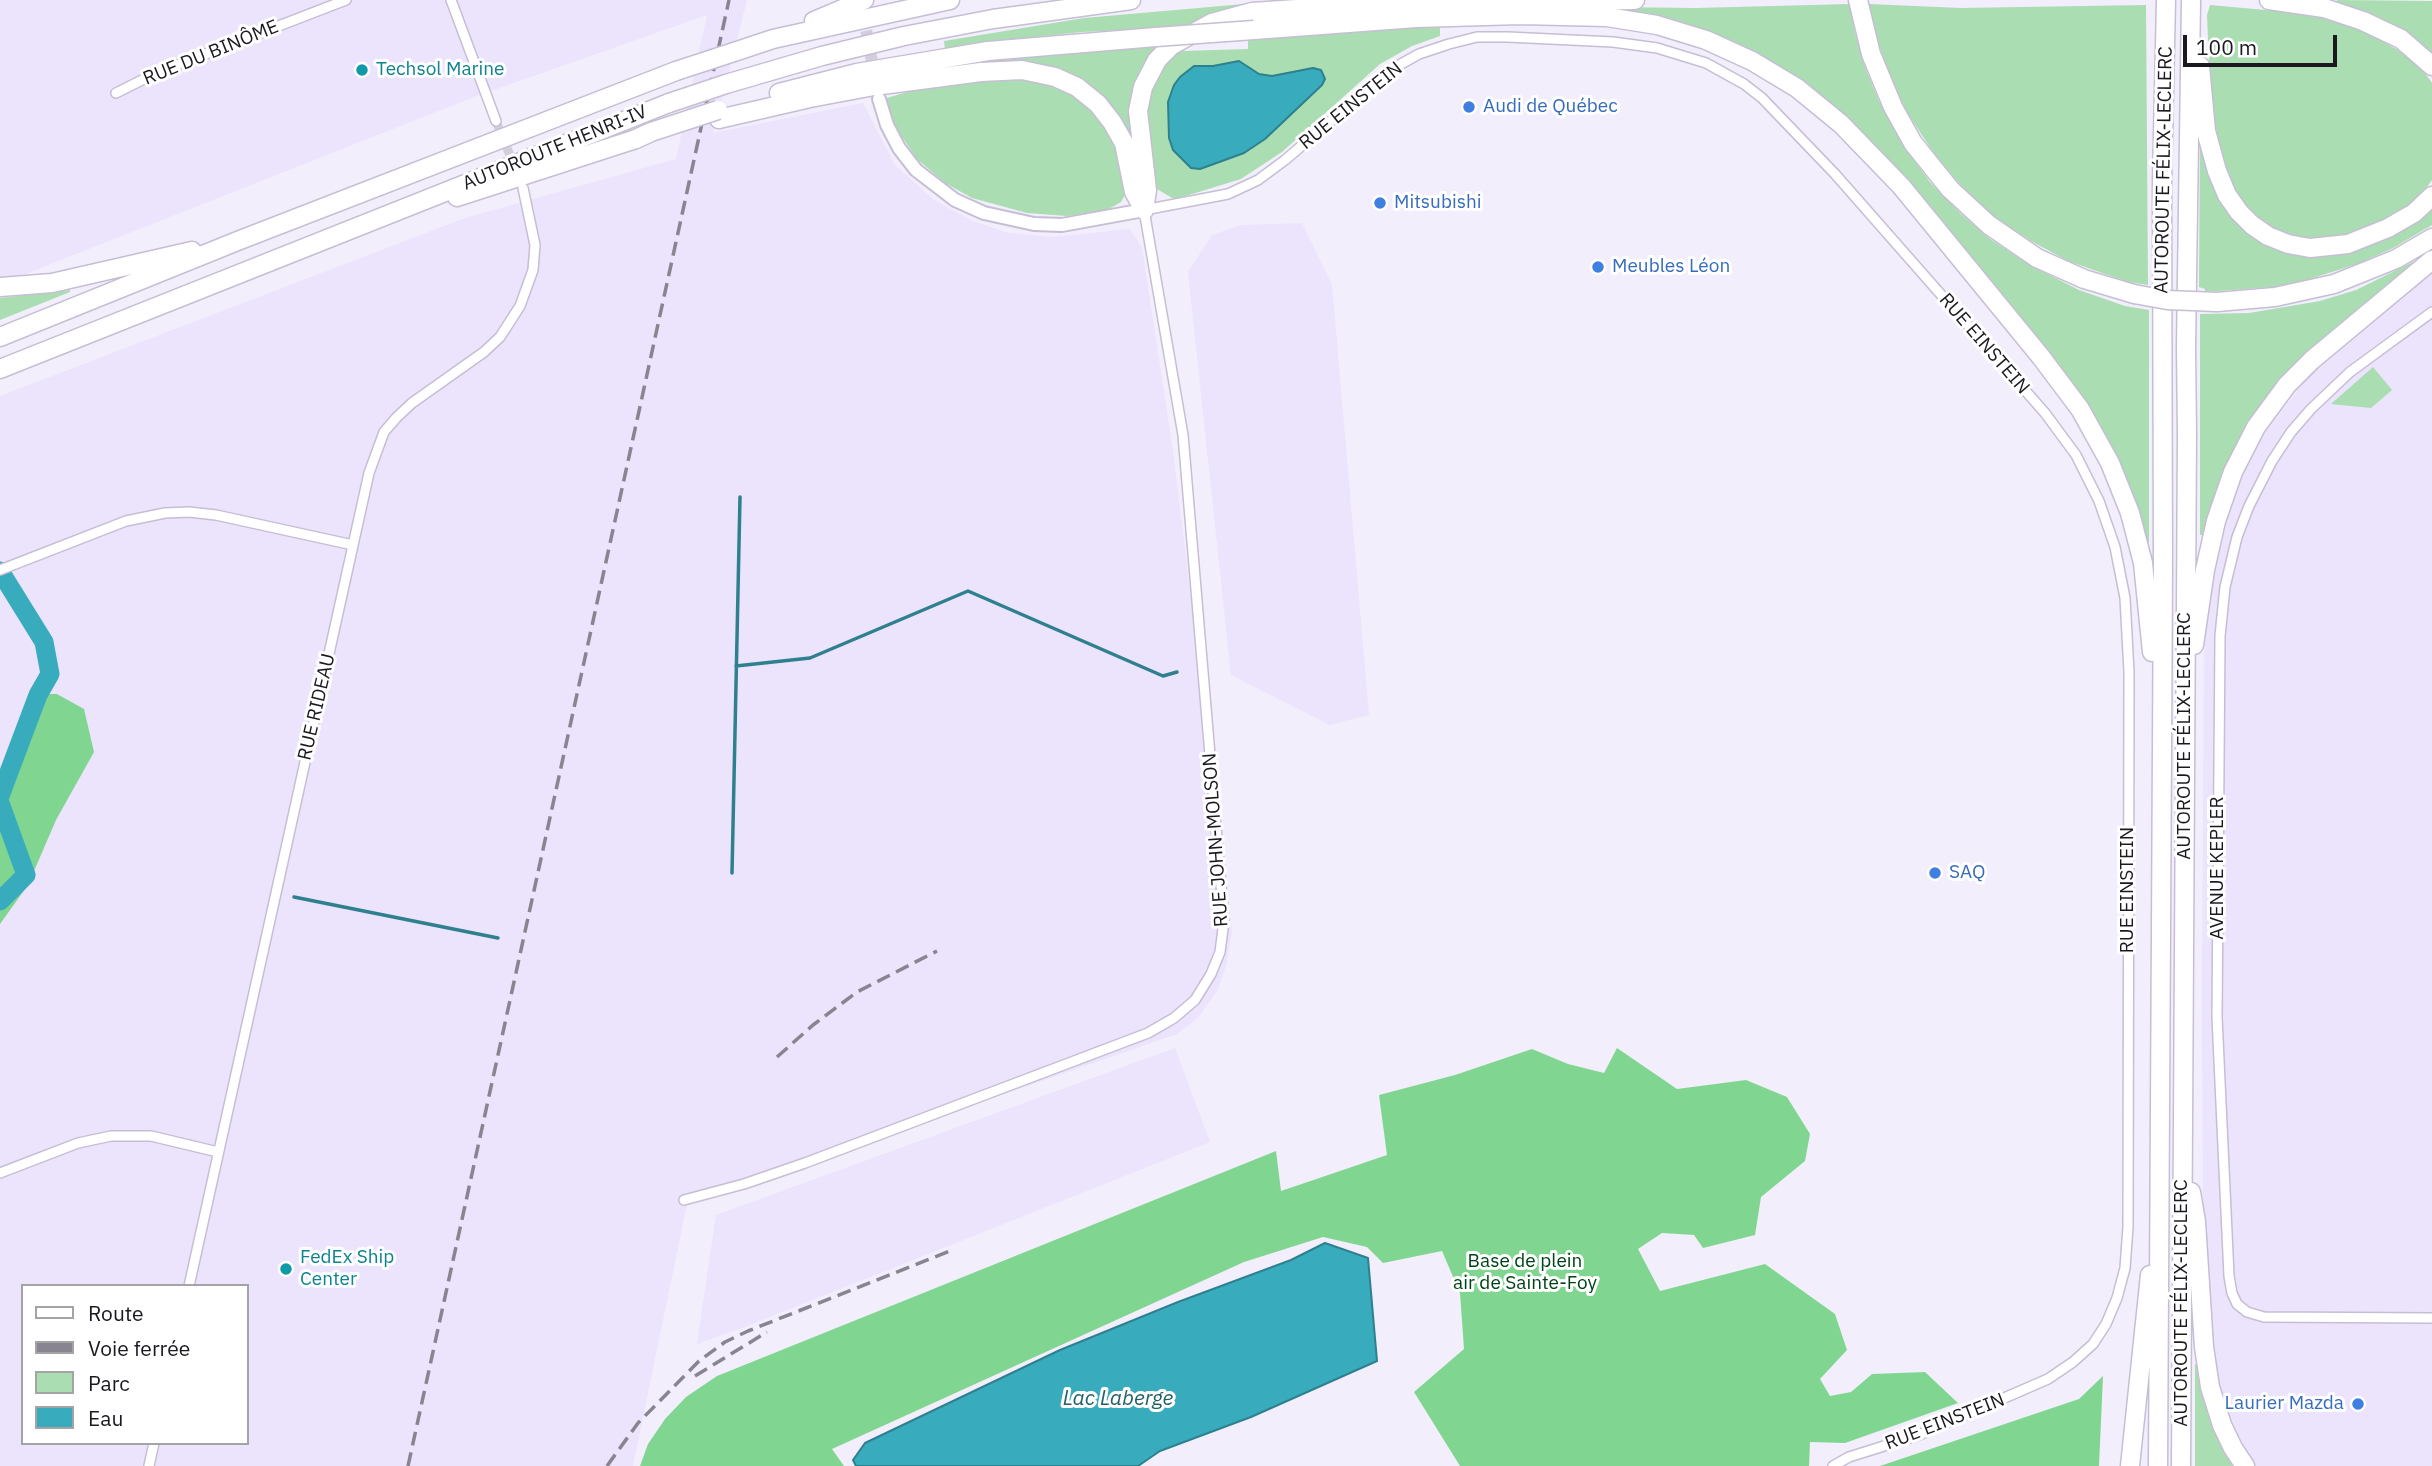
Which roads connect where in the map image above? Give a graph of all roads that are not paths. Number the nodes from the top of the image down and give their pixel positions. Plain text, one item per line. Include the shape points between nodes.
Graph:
1 (346, 0) edge
2 (451, 0) edge
3 (864, 0) edge
4 (950, 0) edge
5 (1131, 0) edge
6 (1635, 0) edge
7 (1858, 0) edge
8 (2269, 0) edge
9 (2161, 4) edge
10 (2191, 7) edge
11 (773, 40) junction
12 (2432, 66) edge
13 (116, 93) dead end
14 (879, 99) dead end
15 (719, 114) junction
16 (496, 121) tunnel mouth
17 (523, 188) dead end
18 (2432, 196) edge
19 (1144, 210) junction
20 (343, 233) junction
21 (2432, 238) edge
22 (240, 240) junction
23 (2432, 260) edge
24 (2, 287) edge
25 (2432, 312) edge
26 (0, 337) edge
27 (0, 369) edge
28 (353, 545) junction
29 (0, 570) edge
30 (2185, 708) junction
31 (2162, 736) junction
32 (2183, 1136) junction
33 (218, 1152) junction
34 (0, 1173) edge
35 (684, 1199) dead end
36 (2159, 1220) junction
37 (189, 1284) edge
38 (2432, 1318) edge
39 (154, 1445) edge
40 (149, 1466) edge
41 (1833, 1466) edge
42 (2130, 1466) edge
43 (2158, 1466) edge
44 (2181, 1466) edge
45 (2245, 1466) edge

1 - 13 street, RUE DU BINÔME
2 - 16 street
3 - 11 highway
4 - 11 highway, AUTOROUTE HENRI-IV
5 - 20 highway, AUTOROUTE HENRI-IV, bridge via 904,36 726,84
6 - 19 highway via 1386,3 1252,12 1212,23 1172,44 1143,87 1138,111 1147,190
7 - 21 highway, bridge via 1884,90 1937,175 2004,237 2084,279 2167,300 2266,298 2324,287 2376,268
8 - 12 highway via 2324,8 2363,21 2400,39
9 - 31 highway, AUTOROUTE FÉLIX-LECLERC
10 - 18 highway via 2212,158 2227,195 2252,225 2288,244 2337,246 2388,228
10 - 30 highway, AUTOROUTE FÉLIX-LECLERC
11 - 22 highway, AUTOROUTE HENRI-IV, bridge via 676,71
14 - 19 street, RUE EINSTEIN via 887,125 916,170 975,209 1011,221 1062,225
15 - 19 highway via 874,86 981,72 1033,72 1077,87 1098,104 1124,143 1134,192
15 - 20 highway, bridge
15 - 31 highway, bridge via 815,83 934,59 1016,48 1416,18 1571,15 1623,19 1674,29 1723,47 1766,68 1857,139 1901,186 2080,409 2124,495 2139,546
17 - 28 street, RUE RIDEAU via 535,245 533,270 520,306 484,352 412,403 384,432 369,472
19 - 35 street, RUE JOHN-MOLSON via 1184,444 1224,921 1211,974 1195,1000 1148,1033 805,1163
19 - 41 street, RUE EINSTEIN via 1228,194 1258,180 1392,69 1449,44 1477,37 1558,38 1646,46 1686,55 1744,84 1798,133 2045,413 2085,470 2115,547 2128,642 2128,1227 2123,1279 2097,1338 2057,1374 1931,1430
20 - 27 highway, AUTOROUTE HENRI-IV
22 - 24 highway via 52,283
22 - 26 highway, AUTOROUTE HENRI-IV
23 - 30 highway via 2300,371 2247,442 2226,488 2212,538
25 - 38 street, AVENUE KEPLER via 2350,372 2291,432 2264,475 2237,537 2220,636 2217,1017 2229,1276 2237,1304 2264,1317
28 - 29 street via 216,515 165,513 126,521
28 - 33 street, RUE RIDEAU
30 - 32 highway, AUTOROUTE FÉLIX-LECLERC
31 - 36 highway, AUTOROUTE FÉLIX-LECLERC
32 - 44 highway, AUTOROUTE FÉLIX-LECLERC
32 - 45 highway via 2196,1222 2208,1374 2222,1425
33 - 34 street via 151,1136 111,1136 78,1143
33 - 37 street, RUE RIDEAU
36 - 42 highway
36 - 43 highway, AUTOROUTE FÉLIX-LECLERC
39 - 40 street

